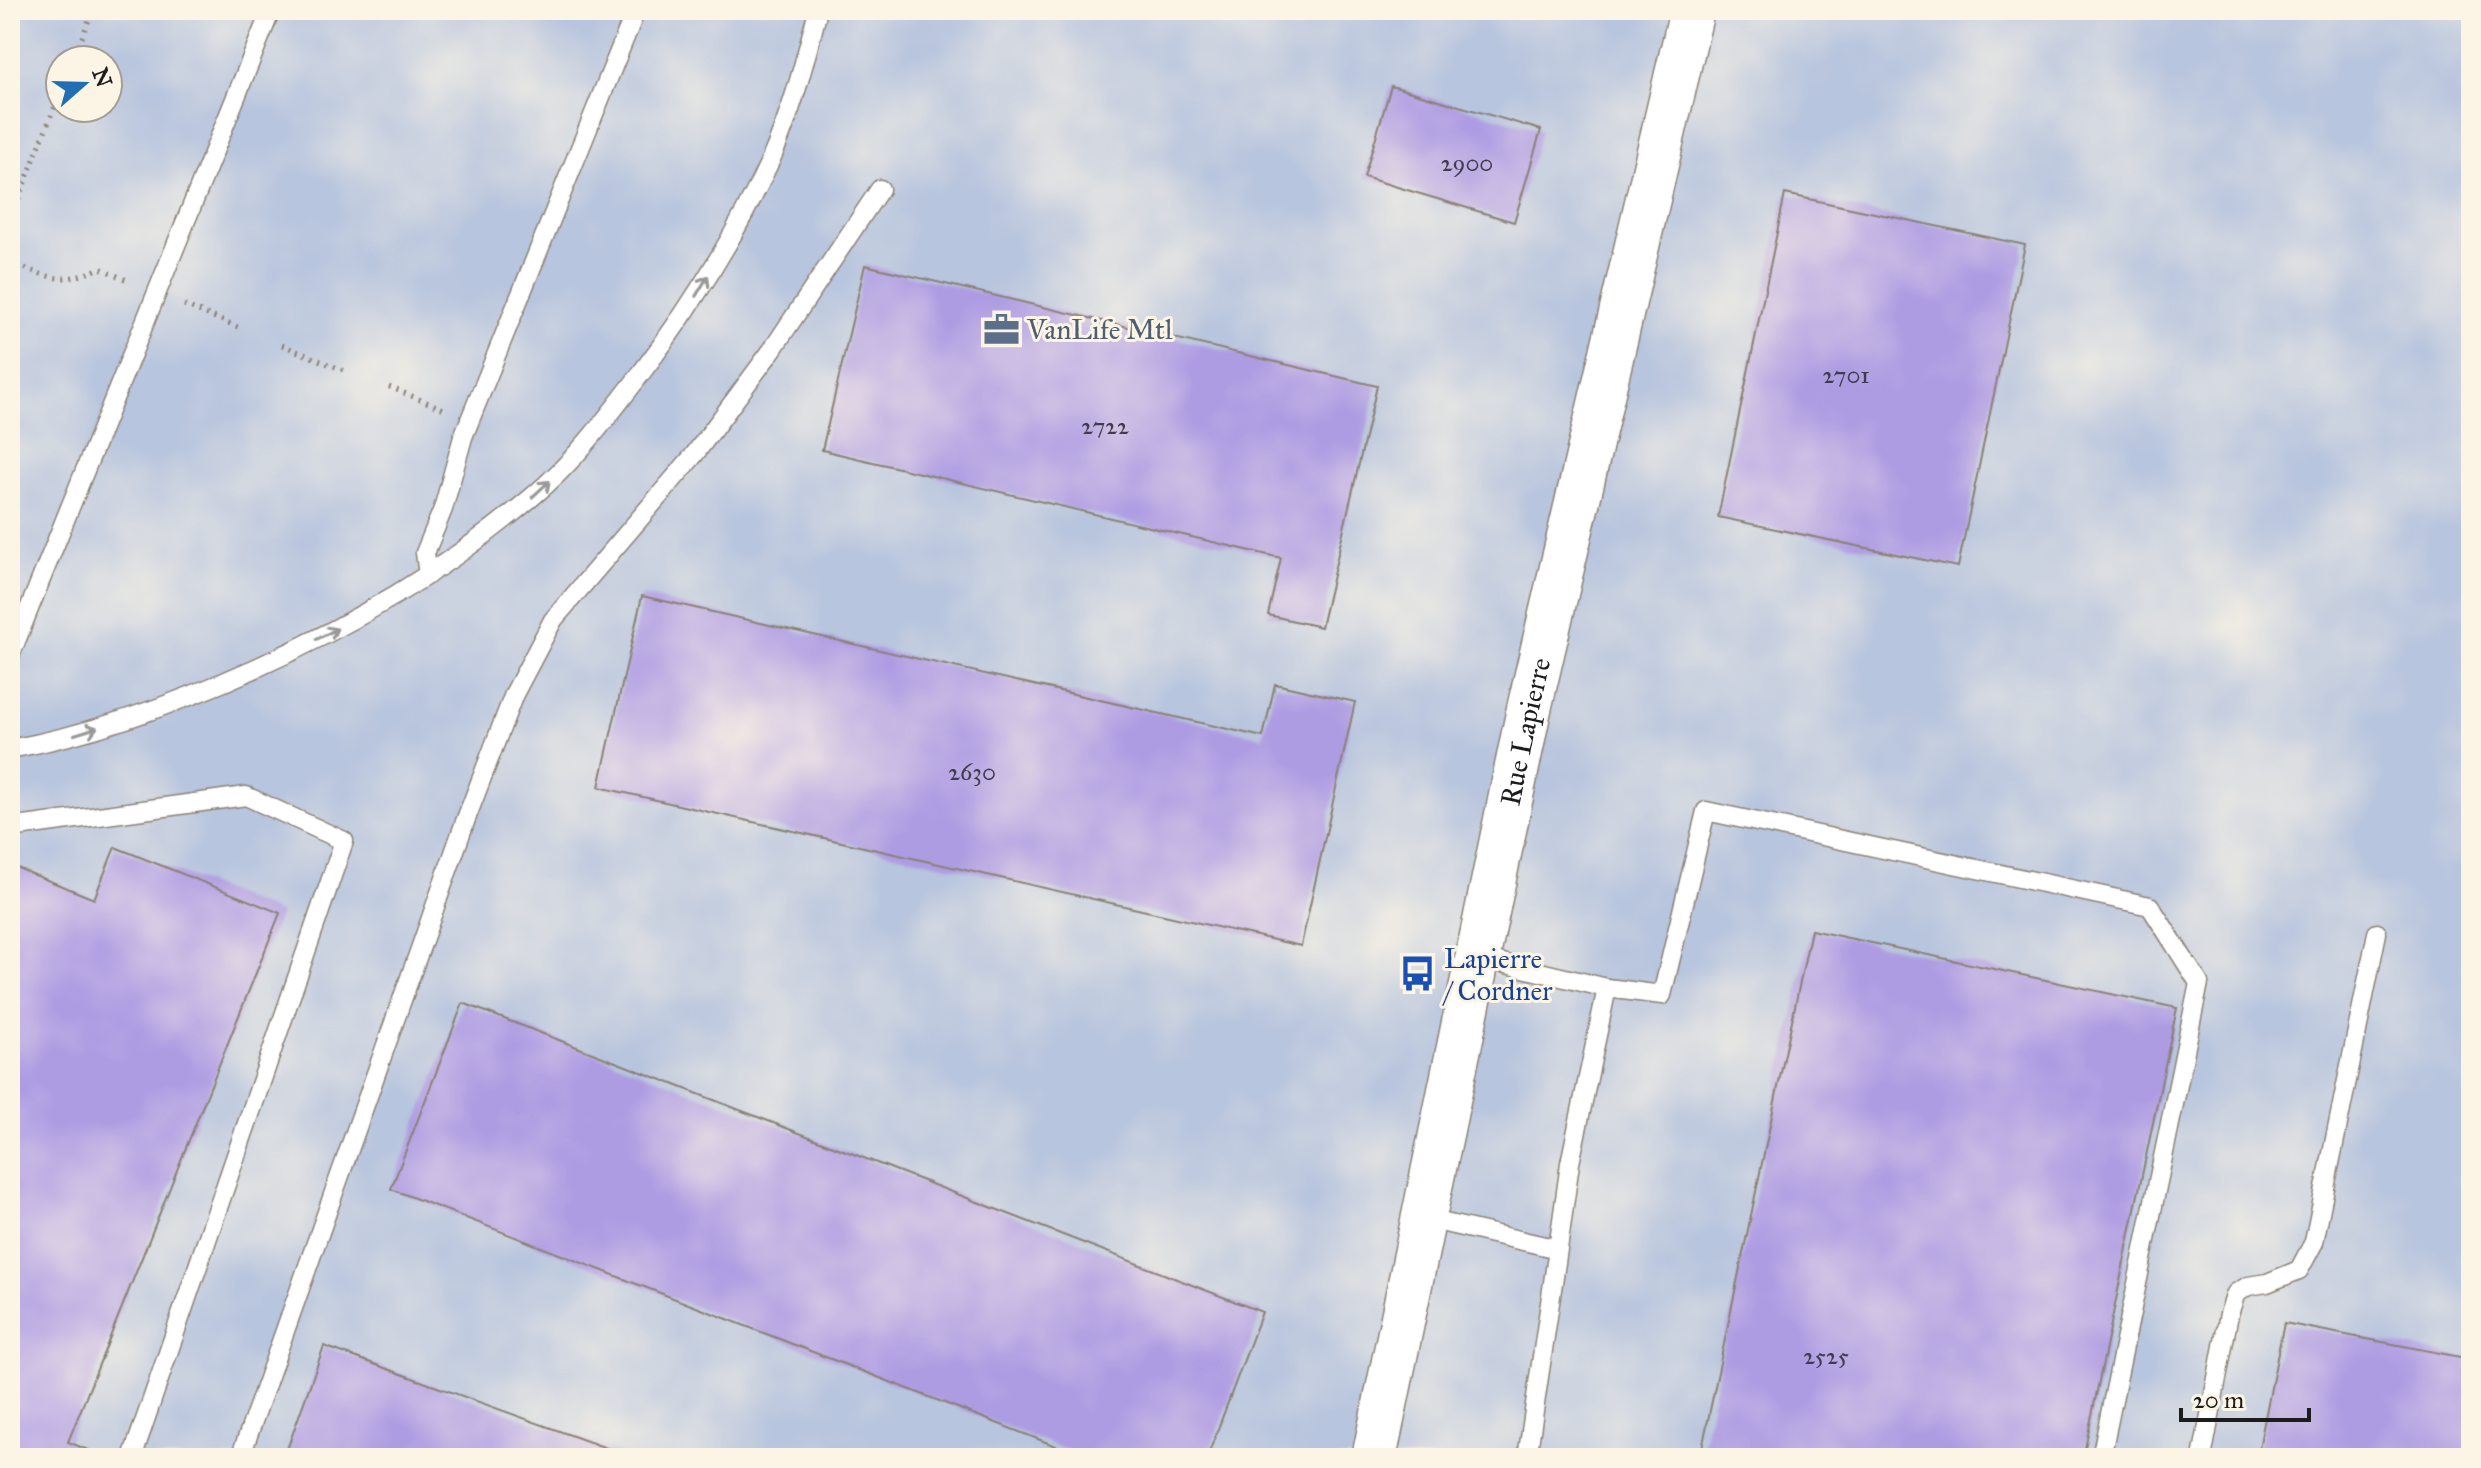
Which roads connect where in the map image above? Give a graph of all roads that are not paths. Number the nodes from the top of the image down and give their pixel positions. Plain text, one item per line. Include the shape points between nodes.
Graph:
1 (271, 10) edge
2 (636, 10) edge
3 (818, 10) edge
4 (1692, 10) edge
5 (880, 189) dead end
6 (428, 575) junction
7 (10, 656) edge
8 (10, 749) edge
9 (10, 828) edge
10 (2377, 933) dead end
11 (1477, 957) junction
12 (1607, 988) junction
13 (1423, 1218) junction
14 (1558, 1249) junction
15 (132, 1458) edge
16 (240, 1458) edge
17 (1374, 1458) edge
18 (1527, 1458) edge
19 (2101, 1458) edge
20 (2202, 1458) edge

1 - 7 lane
2 - 6 lane via 463,437 425,553
6 -> 3 lane via 565,467 667,340 724,250 772,157
4 - 11 street, Rue Lapierre via 1529,709
5 - 16 lane via 694,455 553,620 514,694
8 -> 6 lane via 100,726 216,686 319,638
9 - 15 lane via 246,796 344,841
10 - 20 lane via 2314,1242 2299,1270 2236,1293
11 - 12 lane
11 - 13 street, Rue Lapierre
12 - 14 lane via 1570,1163
12 - 19 lane via 1662,995 1706,811 2150,906 2199,983
13 - 14 lane
13 - 17 street, Rue Lapierre
14 - 18 lane

